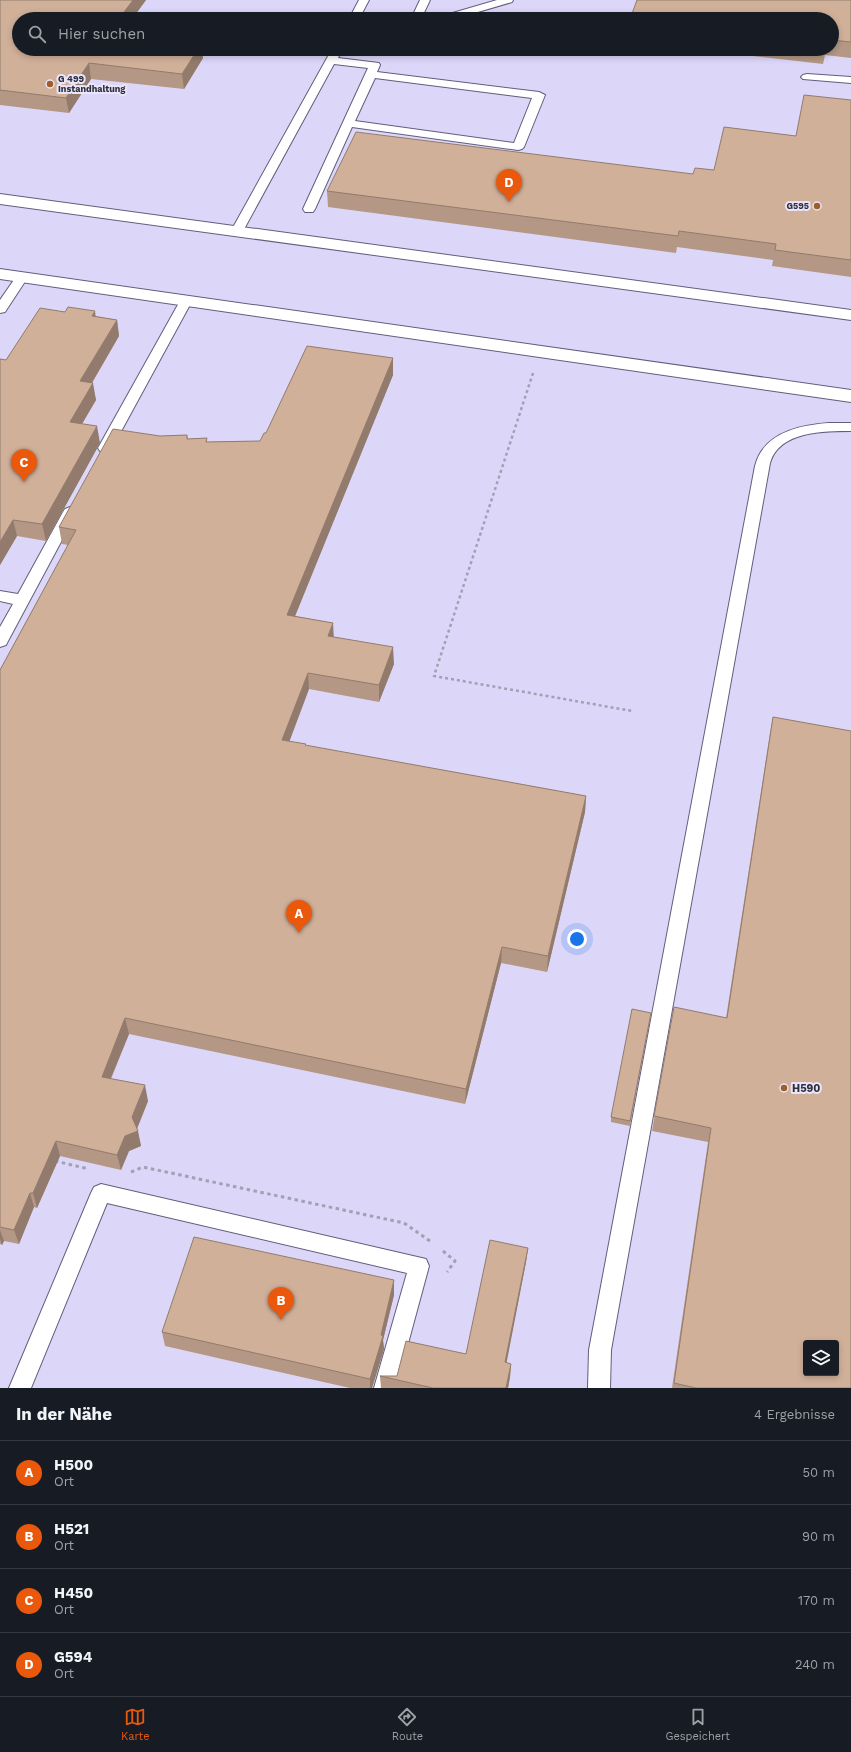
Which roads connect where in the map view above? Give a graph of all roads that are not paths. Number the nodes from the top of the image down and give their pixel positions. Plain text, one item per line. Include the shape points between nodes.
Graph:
1 (364, 0) edge
2 (425, 0) edge
3 (508, 0) edge
4 (358, 12) edge
5 (419, 12) edge
6 (467, 12) edge
7 (333, 56) edge
8 (331, 60) junction
9 (371, 74) junction
10 (807, 77) dead end
11 (851, 80) edge
12 (348, 123) junction
13 (0, 199) edge
14 (309, 209) dead end
15 (237, 231) junction
16 (0, 274) edge
17 (22, 277) junction
18 (186, 301) junction
19 (0, 309) edge
20 (851, 315) edge
21 (851, 396) edge
22 (851, 427) edge
23 (98, 461) edge
24 (76, 502) edge
25 (0, 596) edge
26 (22, 600) junction
27 (0, 640) edge
28 (20, 1388) edge
29 (385, 1388) edge
30 (599, 1388) edge

1 - 4 lane
2 - 5 lane
3 - 6 lane
7 - 8 lane
8 - 9 lane via 375,65
8 - 15 lane
9 - 12 lane
9 - 12 lane via 539,95 518,147
10 - 11 lane
12 - 14 lane
13 - 15 street
15 - 20 street
16 - 17 street
17 - 18 street
17 - 19 lane
18 - 21 street
18 - 23 lane
22 - 30 lane via 816,428 800,431 784,439 768,453 760,475 600,1350
24 - 26 lane
25 - 26 lane
26 - 27 lane
28 - 29 lane via 101,1193 419,1266

